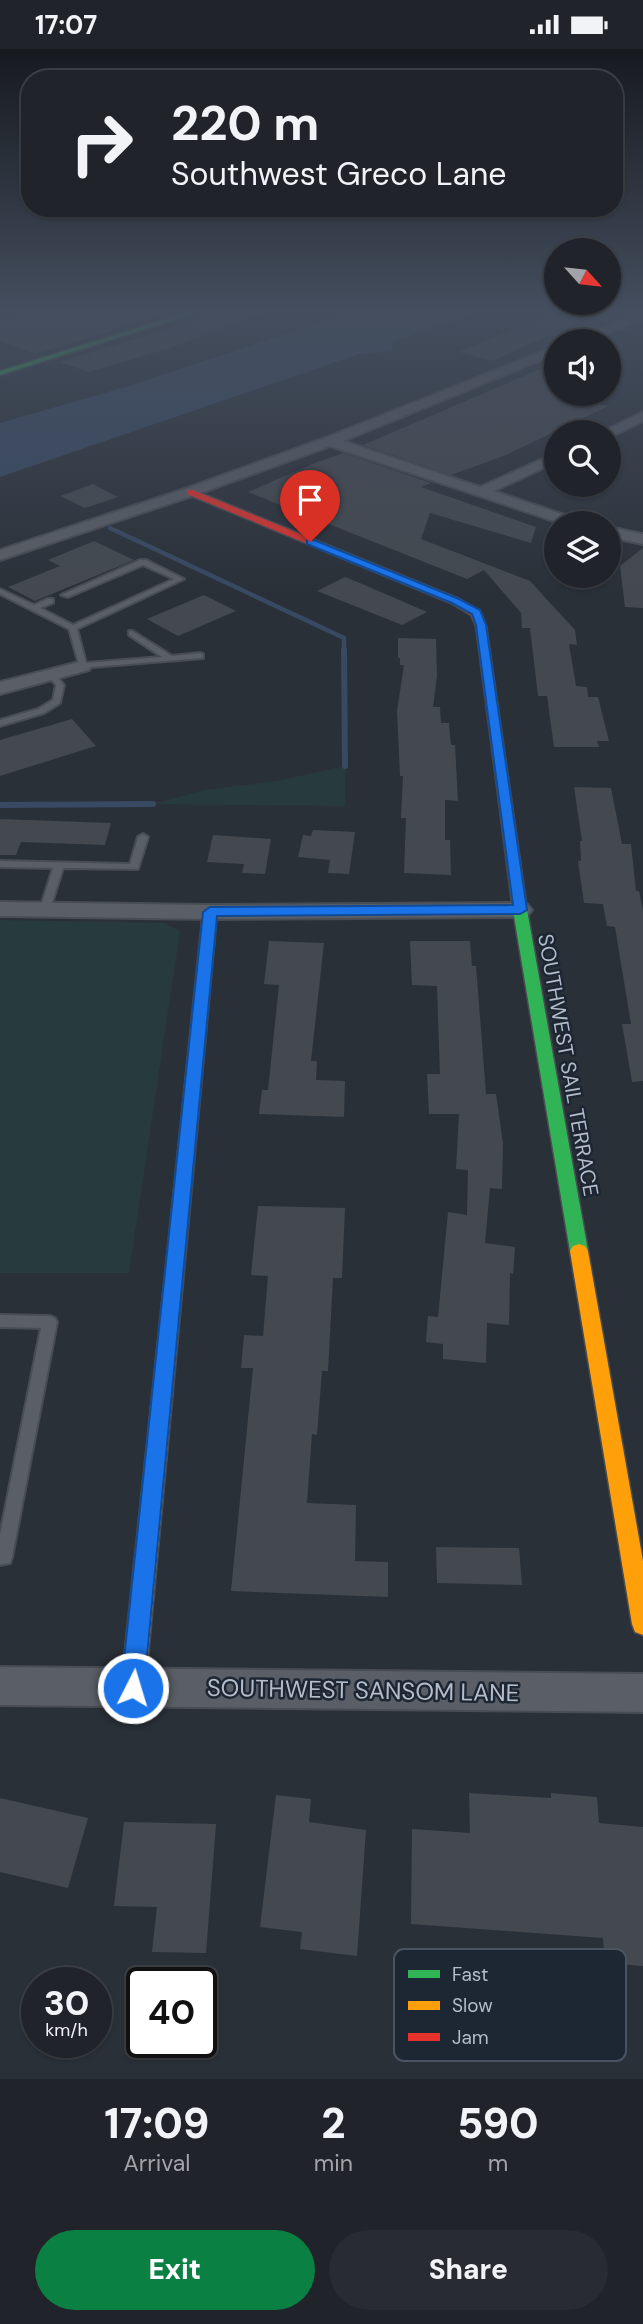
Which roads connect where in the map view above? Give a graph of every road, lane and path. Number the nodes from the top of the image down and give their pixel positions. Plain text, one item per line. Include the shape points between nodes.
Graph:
1 (418, 406) edge
2 (643, 416) edge
3 (621, 426) edge
4 (330, 441) junction
5 (544, 463) edge
6 (483, 491) junction
7 (190, 492) junction
8 (544, 512) edge
9 (621, 534) edge
10 (643, 539) edge
11 (0, 555) edge
12 (0, 591) edge
13 (65, 595) dead end
14 (50, 601) dead end
15 (33, 608) junction
16 (73, 628) junction
17 (132, 633) dead end
18 (200, 656) dead end
19 (169, 659) junction
20 (83, 666) junction
21 (51, 675) junction
22 (0, 688) edge
23 (0, 723) edge
24 (143, 837) dead end
25 (0, 864) edge
26 (59, 865) junction
27 (0, 909) edge
28 (46, 909) junction
29 (520, 910) junction
30 (210, 912) junction
31 (0, 1321) edge
32 (0, 1556) edge
33 (643, 1624) edge
34 (0, 1686) edge
35 (133, 1688) junction
36 (643, 1693) edge

1 - 4 street
2 - 3 street
4 - 6 street
4 - 7 street
5 - 6 street
6 - 8 street
7 - 11 street
7 - 29 street, SOUTHWEST SAIL TERRACE via 476,613
9 - 10 street
12 - 15 lane
13 - 16 lane via 143,562 180,579
14 - 15 lane
15 - 16 lane
16 - 20 lane
17 - 19 lane
18 - 19 lane
19 - 20 lane
20 - 21 street
21 - 22 street
21 - 23 lane via 60,685 57,701 41,711
24 - 26 lane via 134,867
25 - 26 lane
26 - 28 lane
27 - 28 street
28 - 30 street
29 - 30 street
29 - 33 street, SOUTHWEST SAIL TERRACE
30 - 35 street
31 - 32 lane via 50,1322 4,1557
34 - 35 street, SOUTHWEST SANSOM LANE
35 - 36 street, SOUTHWEST SANSOM LANE

